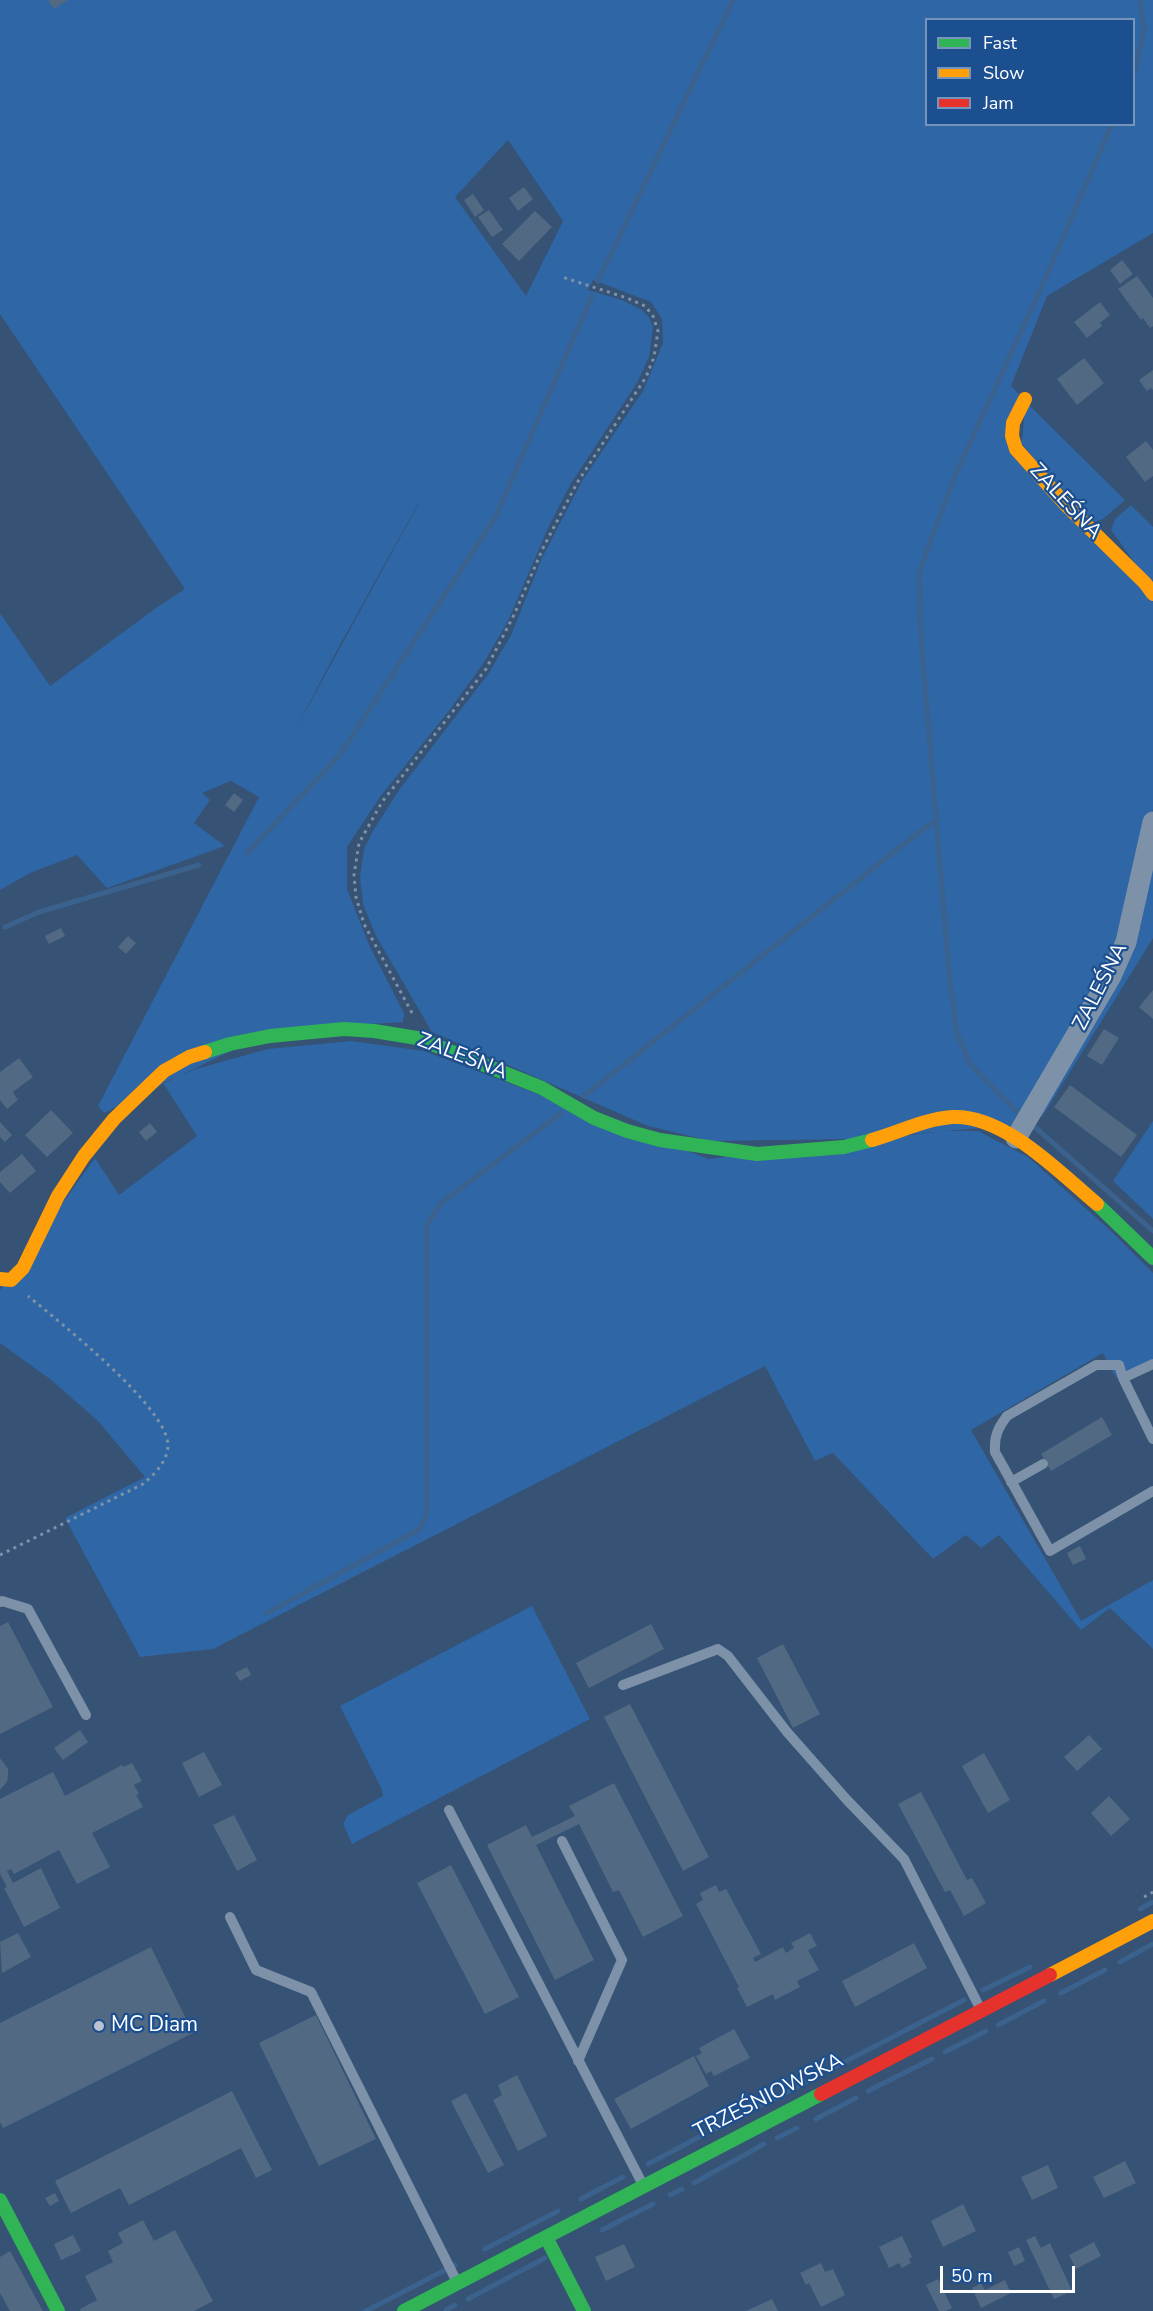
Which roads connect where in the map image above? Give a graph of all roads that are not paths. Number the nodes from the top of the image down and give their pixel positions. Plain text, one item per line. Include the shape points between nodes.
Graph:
1 (1025, 399) dead end
2 (1153, 594) edge
3 (1153, 822) edge
4 (1016, 1138) junction
5 (1153, 1258) edge
6 (6, 1280) edge
7 (1153, 1364) edge
8 (1123, 1378) junction
9 (1153, 1439) edge
10 (1043, 1464) dead end
11 (1011, 1482) junction
12 (1153, 1491) edge
13 (0, 1602) edge
14 (623, 1685) dead end
15 (86, 1714) dead end
16 (449, 1810) dead end
17 (562, 1841) dead end
18 (230, 1917) dead end
19 (1153, 1921) edge
20 (981, 2011) junction
21 (578, 2061) junction
22 (644, 2186) junction
23 (0, 2200) edge
24 (546, 2237) junction
25 (457, 2283) junction
26 (58, 2311) edge
27 (404, 2311) edge
28 (584, 2311) edge

1 - 2 street, ZALEŚNA via 1011,423 1016,450
3 - 4 street, ZALEŚNA via 1126,942 1111,976
4 - 5 street, ZALEŚNA via 1102,1208
4 - 6 street, ZALEŚNA via 989,1125 955,1117 844,1146 757,1154 718,1150 627,1131 594,1118 542,1088 417,1038 344,1029 282,1034 230,1044 189,1057 164,1071 114,1119 84,1156 58,1196 23,1268
7 - 8 lane
8 - 9 lane
8 - 11 lane via 1119,1365 1096,1365 1007,1416 996,1433 995,1452
10 - 11 lane
11 - 12 lane via 1050,1551
13 - 15 lane via 28,1610
14 - 20 lane via 718,1649 728,1656 847,1800 904,1859
16 - 21 lane
17 - 21 lane via 622,1960
18 - 25 lane via 256,1970 311,1992
19 - 20 street, TRZEŚNIOWSKA
20 - 22 street, TRZEŚNIOWSKA
21 - 22 lane
22 - 24 street, TRZEŚNIOWSKA
23 - 26 street
24 - 25 street, TRZEŚNIOWSKA
24 - 28 street
25 - 27 street, TRZEŚNIOWSKA

